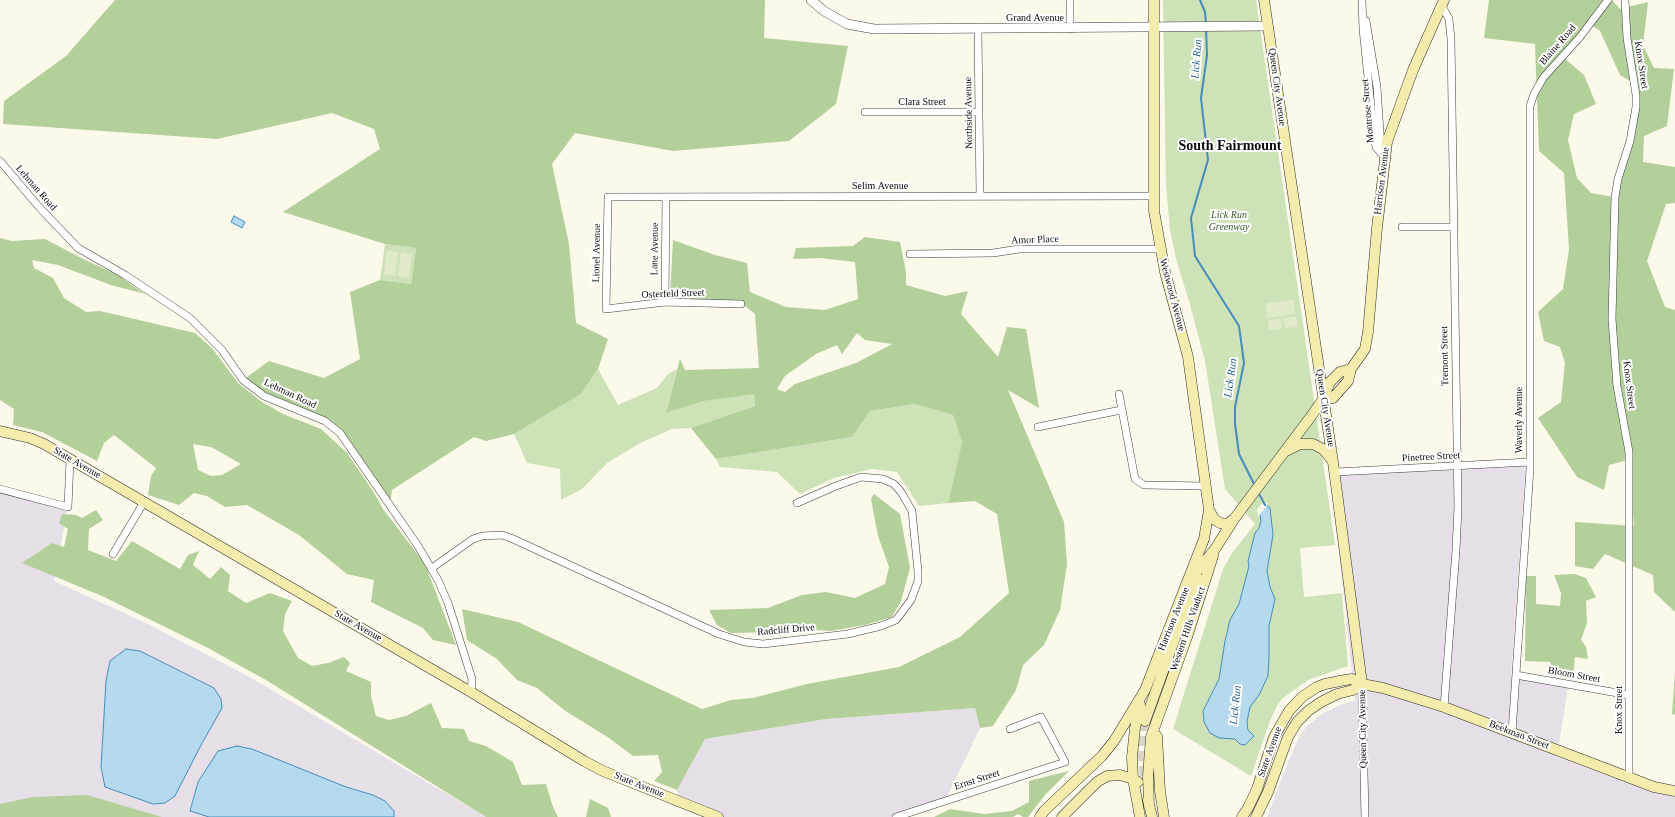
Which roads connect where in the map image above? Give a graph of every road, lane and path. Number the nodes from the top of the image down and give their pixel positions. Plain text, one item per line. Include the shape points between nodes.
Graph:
1 (811, 0) edge
2 (1070, 0) edge
3 (1154, 0) edge
4 (1264, 0) edge
5 (1608, 0) edge
6 (1625, 0) edge
7 (1362, 3) edge
8 (1443, 3) edge
9 (1268, 26) junction
10 (1154, 27) junction
11 (978, 29) junction
12 (1070, 29) junction
13 (1530, 106) joint
14 (865, 112) dead end
15 (979, 112) junction
16 (1384, 157) junction
17 (0, 161) edge
18 (980, 196) junction
19 (1153, 196) junction
20 (608, 197) joint
21 (666, 197) junction
22 (1402, 227) dead end
23 (1453, 227) junction
24 (1160, 249) junction
25 (910, 254) dead end
26 (665, 302) junction
27 (741, 304) dead end
28 (606, 308) joint
29 (1119, 394) dead end
30 (1323, 398) junction
31 (1121, 410) junction
32 (1038, 427) dead end
33 (0, 431) edge
34 (1287, 450) junction
35 (70, 459) junction
36 (1530, 462) junction
37 (1457, 465) junction
38 (1334, 467) junction
39 (1206, 486) junction
40 (0, 489) edge
41 (144, 502) junction
42 (797, 504) dead end
43 (1209, 510) junction
44 (1234, 519) junction
45 (1215, 549) junction
46 (113, 554) dead end
47 (1201, 567) junction
48 (432, 568) junction
49 (1186, 585) junction
50 (1516, 675) junction
51 (1362, 684) junction
52 (1145, 690) junction
53 (471, 692) junction
54 (1629, 695) junction
55 (1444, 707) junction
56 (1145, 721) tunnel mouth
57 (1156, 725) junction
58 (1010, 729) dead end
59 (1512, 732) junction
60 (1134, 733) junction
61 (1629, 776) junction
62 (1133, 778) junction
63 (1145, 789) junction
64 (1675, 791) edge
65 (1149, 806) junction
66 (718, 817) edge
67 (896, 817) edge
68 (1040, 817) edge
69 (1062, 817) edge
70 (1140, 817) edge
71 (1152, 817) edge
72 (1164, 817) edge
73 (1242, 817) edge
74 (1256, 817) edge
75 (1365, 817) edge

1 - 11 street, Grand Avenue via 835,18 864,28
2 - 12 street
3 - 10 main road, Westwood Avenue
4 - 9 main road, Queen City Avenue
5 - 13 street, Blaine Road via 1580,38 1543,78
6 - 54 street, Knox Street via 1636,107 1614,203 1612,319 1617,386 1629,452
7 - 16 street, Montrose Street via 1374,136 1376,147
8 - 16 main road, Harrison Avenue via 1410,77
8 - 23 street, Tremont Street via 1449,19 1451,39
9 - 10 street, Grand Avenue
9 - 30 main road, Queen City Avenue
10 - 12 street, Grand Avenue
10 - 19 main road, Westwood Avenue
11 - 12 street, Grand Avenue
11 - 15 street, Northside Avenue
13 - 36 street, Waverly Avenue
14 - 15 street, Clara Street
15 - 18 street, Northside Avenue
16 - 30 main road, Harrison Avenue via 1368,332 1362,354 1351,369 1348,381 1333,398
17 - 48 street, Lehman Road via 78,248 125,274 190,318 222,350 243,380 264,396 325,421 340,433
18 - 19 street, Selim Avenue
18 - 21 street, Selim Avenue
19 - 24 main road, Westwood Avenue
20 - 21 street, Selim Avenue
20 - 28 street, Lionel Avenue
21 - 26 street, Lane Avenue
22 - 23 street
23 - 37 street, Tremont Street
24 - 25 street, Amor Place
24 - 39 main road, Westwood Avenue via 1188,357
26 - 27 street, Osterfeld Street
26 - 28 street, Osterfeld Street
29 - 31 street
30 - 34 main road, Harrison Avenue
30 - 38 main road, Queen City Avenue
31 - 32 street
31 - 39 street via 1134,476 1138,482 1144,485
33 - 35 main road, State Avenue via 30,438
34 - 38 main road via 1300,444 1313,444 1323,449
34 - 44 main road, Harrison Avenue
35 - 40 street via 68,507
35 - 41 main road, State Avenue
36 - 37 street, Pinetree Street
36 - 50 street, Waverly Avenue
37 - 38 street, Pinetree Street
37 - 55 street, Tremont Street via 1458,522
38 - 51 main road, Queen City Avenue
39 - 43 main road, Westwood Avenue
41 - 46 street
41 - 53 main road, State Avenue
42 - 48 street, Radcliff Drive via 861,477 883,479 894,484 901,492 912,510 918,581 911,600 896,620 848,634 763,644 744,642 720,634 502,535 473,539
43 - 44 main road via 1220,523 1227,524
43 - 49 main road, Westwood Avenue via 1205,537
44 - 45 main road, Harrison Avenue
45 - 47 main road, Harrison Avenue
45 - 57 main road, Western Hills Viaduct
47 - 49 main road, Harrison Avenue
47 - 56 main road
48 - 53 street, Lehman Road via 448,603 472,679
49 - 52 main road, Harrison Avenue
50 - 54 street, Bloom Street
50 - 59 street, Waverly Avenue
51 - 55 main road, Beekman Street
51 - 73 main road, State Avenue via 1352,680 1325,684 1295,703 1278,729 1255,793
51 - 74 main road, State Avenue via 1321,702 1297,722 1288,736
51 - 75 street, Queen City Avenue
52 - 60 main road
52 - 68 main road, Harrison Avenue via 1127,722 1102,756 1044,810
53 - 66 main road, State Avenue via 603,771
54 - 61 street, Knox Street
55 - 59 main road, Beekman Street
57 - 65 main road via 1149,752
57 - 72 main road
58 - 67 street, Ernst Street via 1041,717 1065,762
59 - 61 main road, Beekman Street
60 - 62 main road
60 - 63 main road via 1139,771
61 - 64 main road, Beekman Street via 1654,787
62 - 63 main road
62 - 69 main road via 1107,776 1097,782
62 - 70 main road
63 - 65 main road
63 - 71 main road
65 - 71 main road

